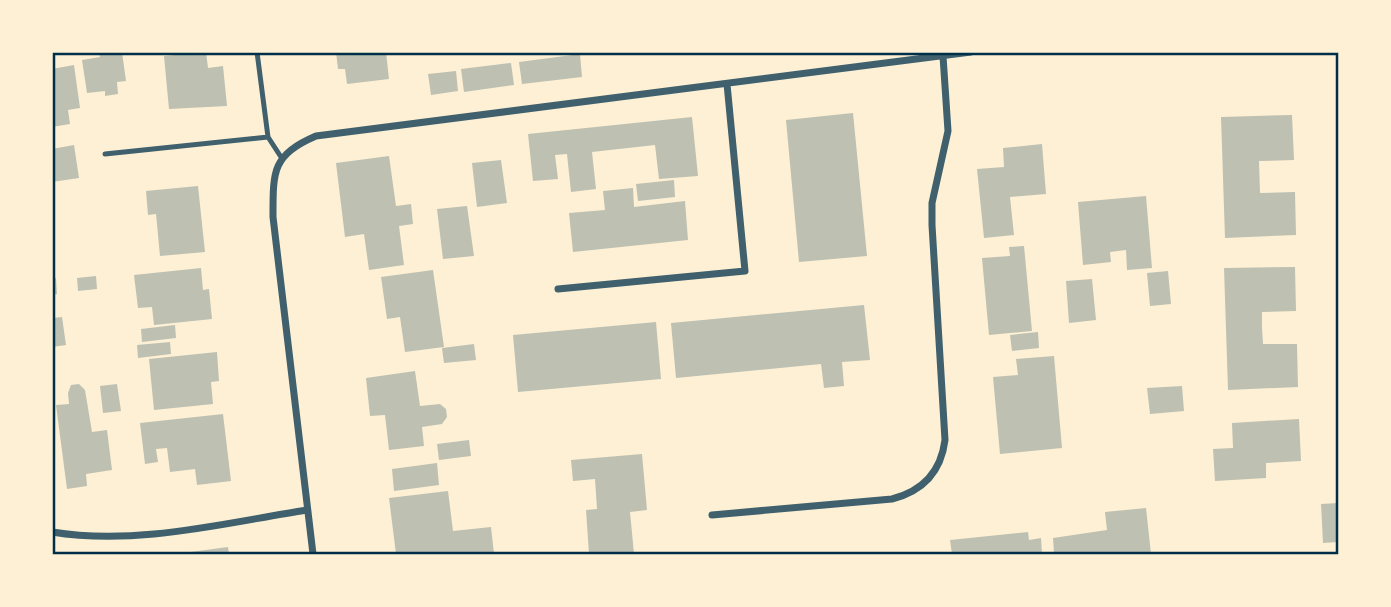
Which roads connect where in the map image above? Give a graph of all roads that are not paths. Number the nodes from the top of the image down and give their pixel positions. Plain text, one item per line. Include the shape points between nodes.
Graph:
1 (257, 52) edge
2 (971, 52) edge
3 (943, 56) junction
4 (727, 84) junction
5 (268, 138) junction
6 (105, 154) dead end
7 (281, 157) junction
8 (558, 289) dead end
9 (307, 510) junction
10 (712, 514) dead end
11 (52, 532) edge
12 (313, 555) edge

1 - 5 lane
2 - 3 street
3 - 4 street
3 - 10 street via 948,131 932,203 946,440 938,467 919,488 892,499
4 - 7 street via 316,136
4 - 8 street via 745,271
5 - 6 lane
5 - 7 lane
7 - 9 street via 273,187 273,217
9 - 11 street via 123,537
9 - 12 street

